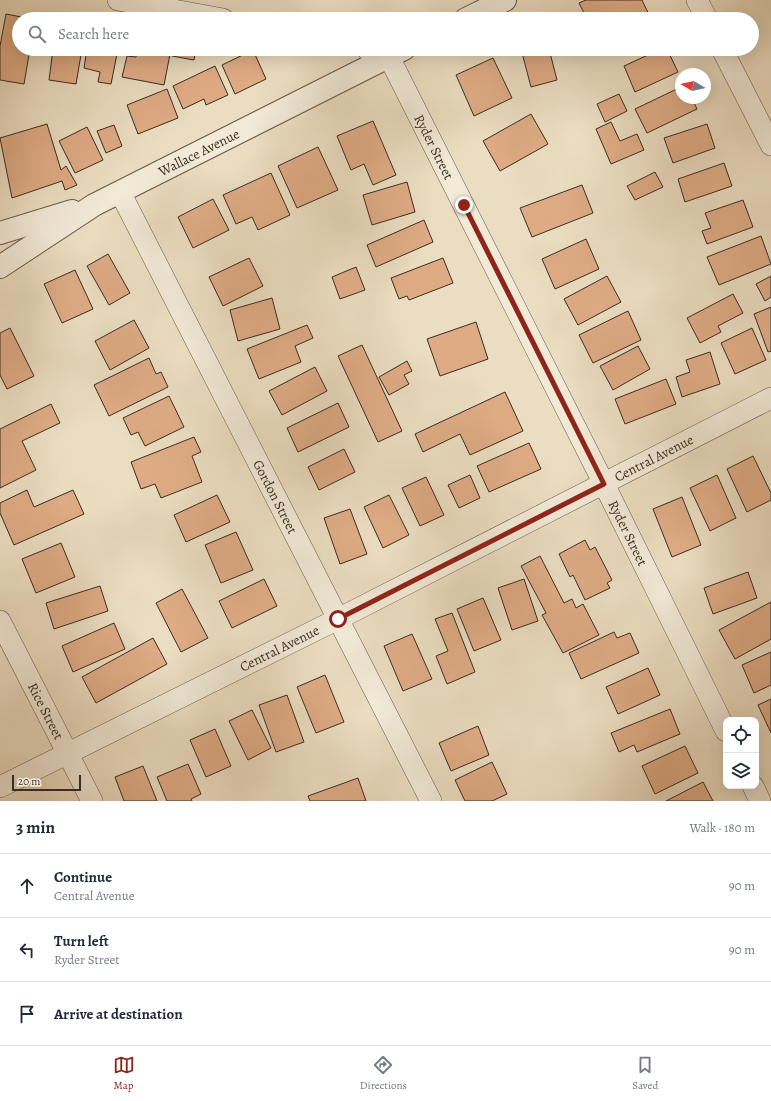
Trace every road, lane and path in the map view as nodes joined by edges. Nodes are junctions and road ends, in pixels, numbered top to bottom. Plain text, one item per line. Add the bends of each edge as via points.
1 (118, 0) edge
2 (505, 0) edge
3 (697, 0) edge
4 (184, 12) edge
5 (480, 12) edge
6 (703, 12) edge
7 (390, 56) edge
8 (397, 56) edge
9 (726, 56) edge
10 (771, 145) edge
11 (120, 192) junction
12 (94, 205) junction
13 (0, 233) edge
14 (0, 267) edge
15 (771, 398) edge
16 (604, 484) junction
17 (338, 619) junction
18 (0, 621) edge
19 (723, 725) edge
20 (68, 752) junction
21 (0, 786) edge
22 (754, 789) edge
23 (92, 801) edge
24 (431, 801) edge
25 (760, 801) edge

1 - 4 street
2 - 5 street
3 - 6 street
7 - 11 street, Wallace Avenue
8 - 16 street, Ryder Street
9 - 10 street
11 - 12 street, Wallace Avenue
11 - 17 street, Gordon Street
12 - 13 street
12 - 14 street, Wallace Avenue
15 - 16 street, Central Avenue
16 - 17 street, Central Avenue
16 - 19 street, Ryder Street
17 - 20 street, Central Avenue
17 - 24 street, Gordon Street
18 - 20 street, Rice Street
20 - 21 street, Central Avenue
20 - 23 street, Rice Street
22 - 25 street

